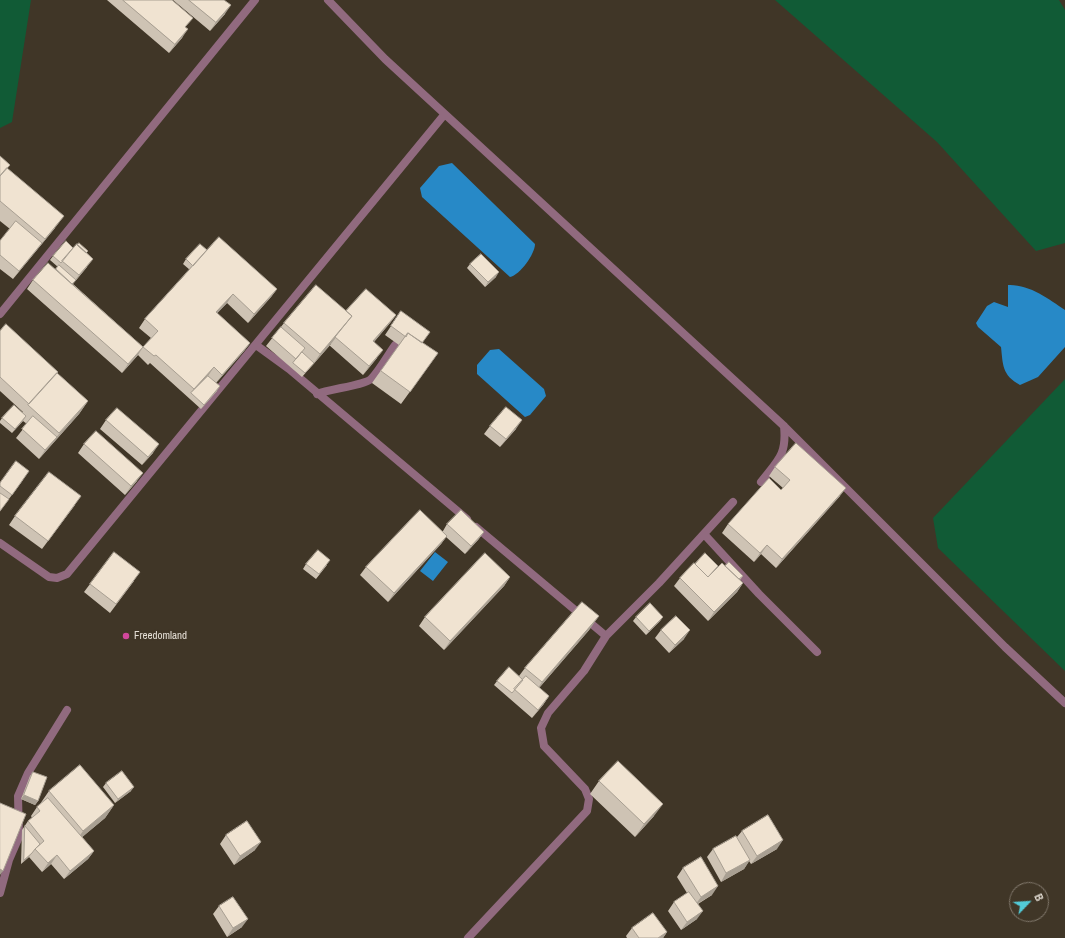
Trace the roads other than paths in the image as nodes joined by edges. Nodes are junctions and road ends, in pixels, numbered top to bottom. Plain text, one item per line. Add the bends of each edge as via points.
1 (255, 0) edge
2 (328, 0) edge
3 (444, 115) junction
4 (0, 314) edge
5 (395, 345) dead end
6 (256, 346) junction
7 (317, 394) junction
8 (784, 426) junction
9 (761, 482) dead end
10 (733, 502) dead end
11 (704, 534) junction
12 (0, 543) edge
13 (606, 636) junction
14 (817, 652) dead end
15 (1065, 703) edge
16 (67, 710) dead end
17 (0, 893) edge
18 (468, 938) edge

1 - 4 street
2 - 3 street
3 - 6 street
3 - 8 street
5 - 7 street via 370,380
6 - 7 street via 289,369
6 - 12 street via 67,574 57,578 49,577
7 - 13 street
8 - 9 street via 786,440 783,453
8 - 15 street via 1005,647
10 - 11 street
11 - 13 street
11 - 14 street
13 - 18 street via 584,671 548,713 541,728 544,746 585,789 589,799 586,811
16 - 17 street via 28,773 18,796 19,837 9,860

